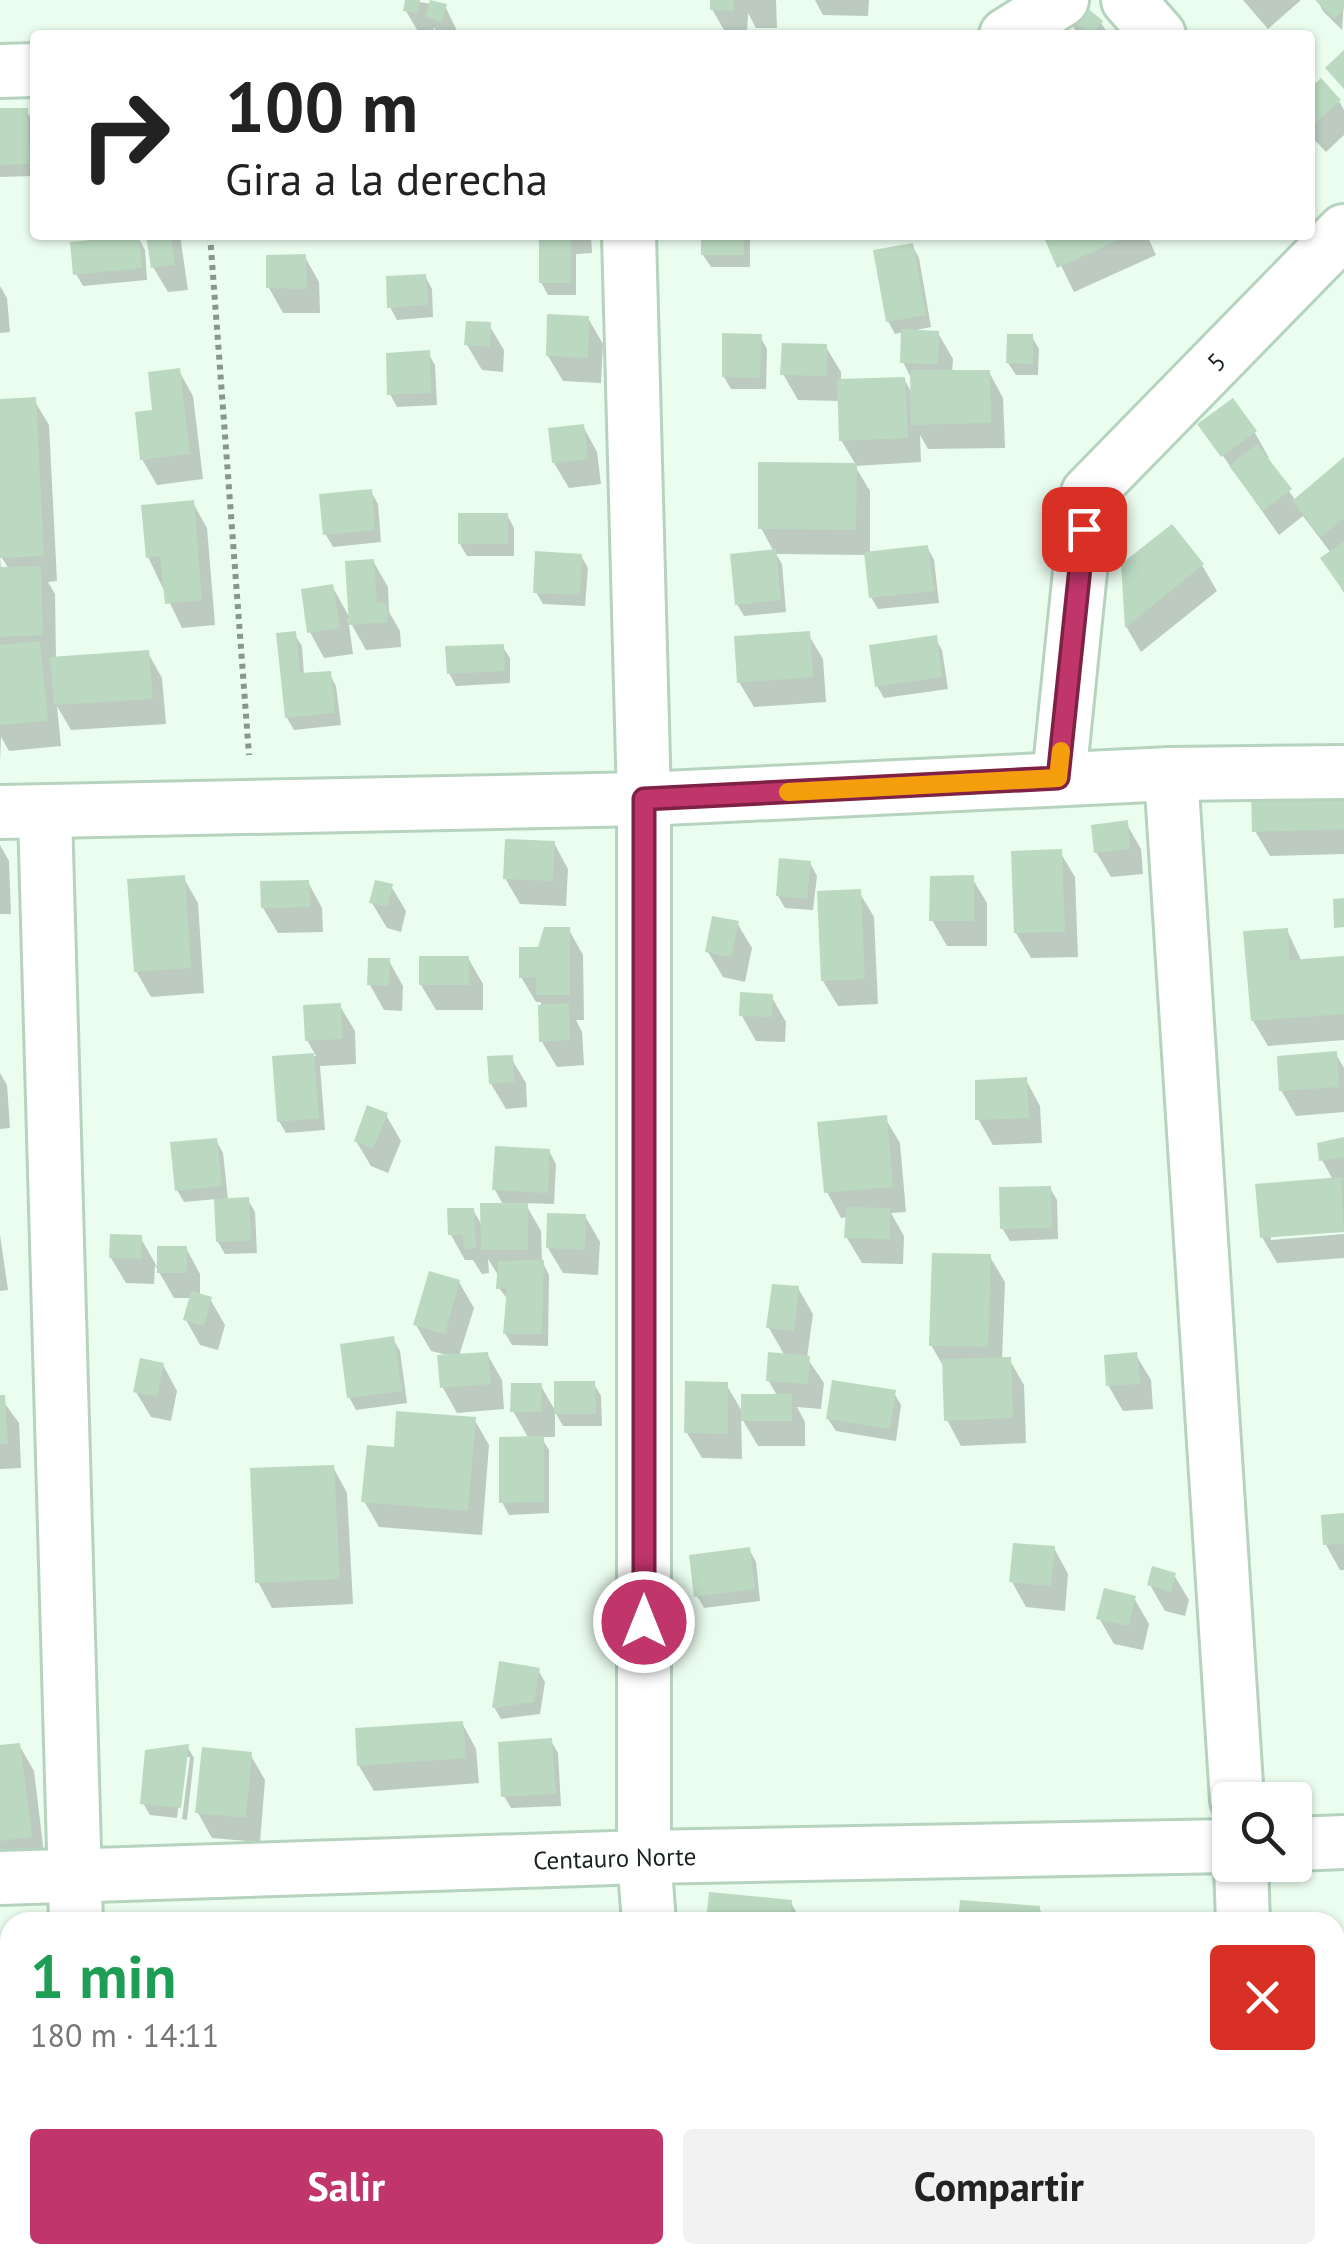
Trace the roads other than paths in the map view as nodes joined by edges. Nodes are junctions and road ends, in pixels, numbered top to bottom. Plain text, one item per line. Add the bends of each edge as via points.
1 (1062, 0) edge
2 (1128, 0) edge
3 (1014, 30) edge
4 (1155, 30) edge
5 (30, 70) edge
6 (0, 71) edge
7 (1334, 230) edge
8 (629, 240) edge
9 (1344, 772) edge
10 (1172, 774) junction
11 (1058, 778) junction
12 (644, 799) junction
13 (22, 813) edge
14 (1236, 1782) edge
15 (1344, 1842) edge
16 (1312, 1843) edge
17 (1212, 1846) edge
18 (644, 1857) junction
19 (0, 1878) edge
20 (1242, 1882) edge
21 (74, 1899) edge
22 (648, 1912) edge
23 (1243, 1912) edge

1 - 3 street
2 - 4 street
5 - 6 street
7 - 11 street, 5 via 1088,494
8 - 12 street
9 - 10 street
10 - 11 street
10 - 14 street
11 - 12 street
12 - 13 street
12 - 18 street
13 - 21 street
15 - 16 street
17 - 18 street, Centauro Norte
18 - 21 street, Centauro Norte
18 - 22 street
19 - 21 street, Centauro Norte
20 - 23 street

